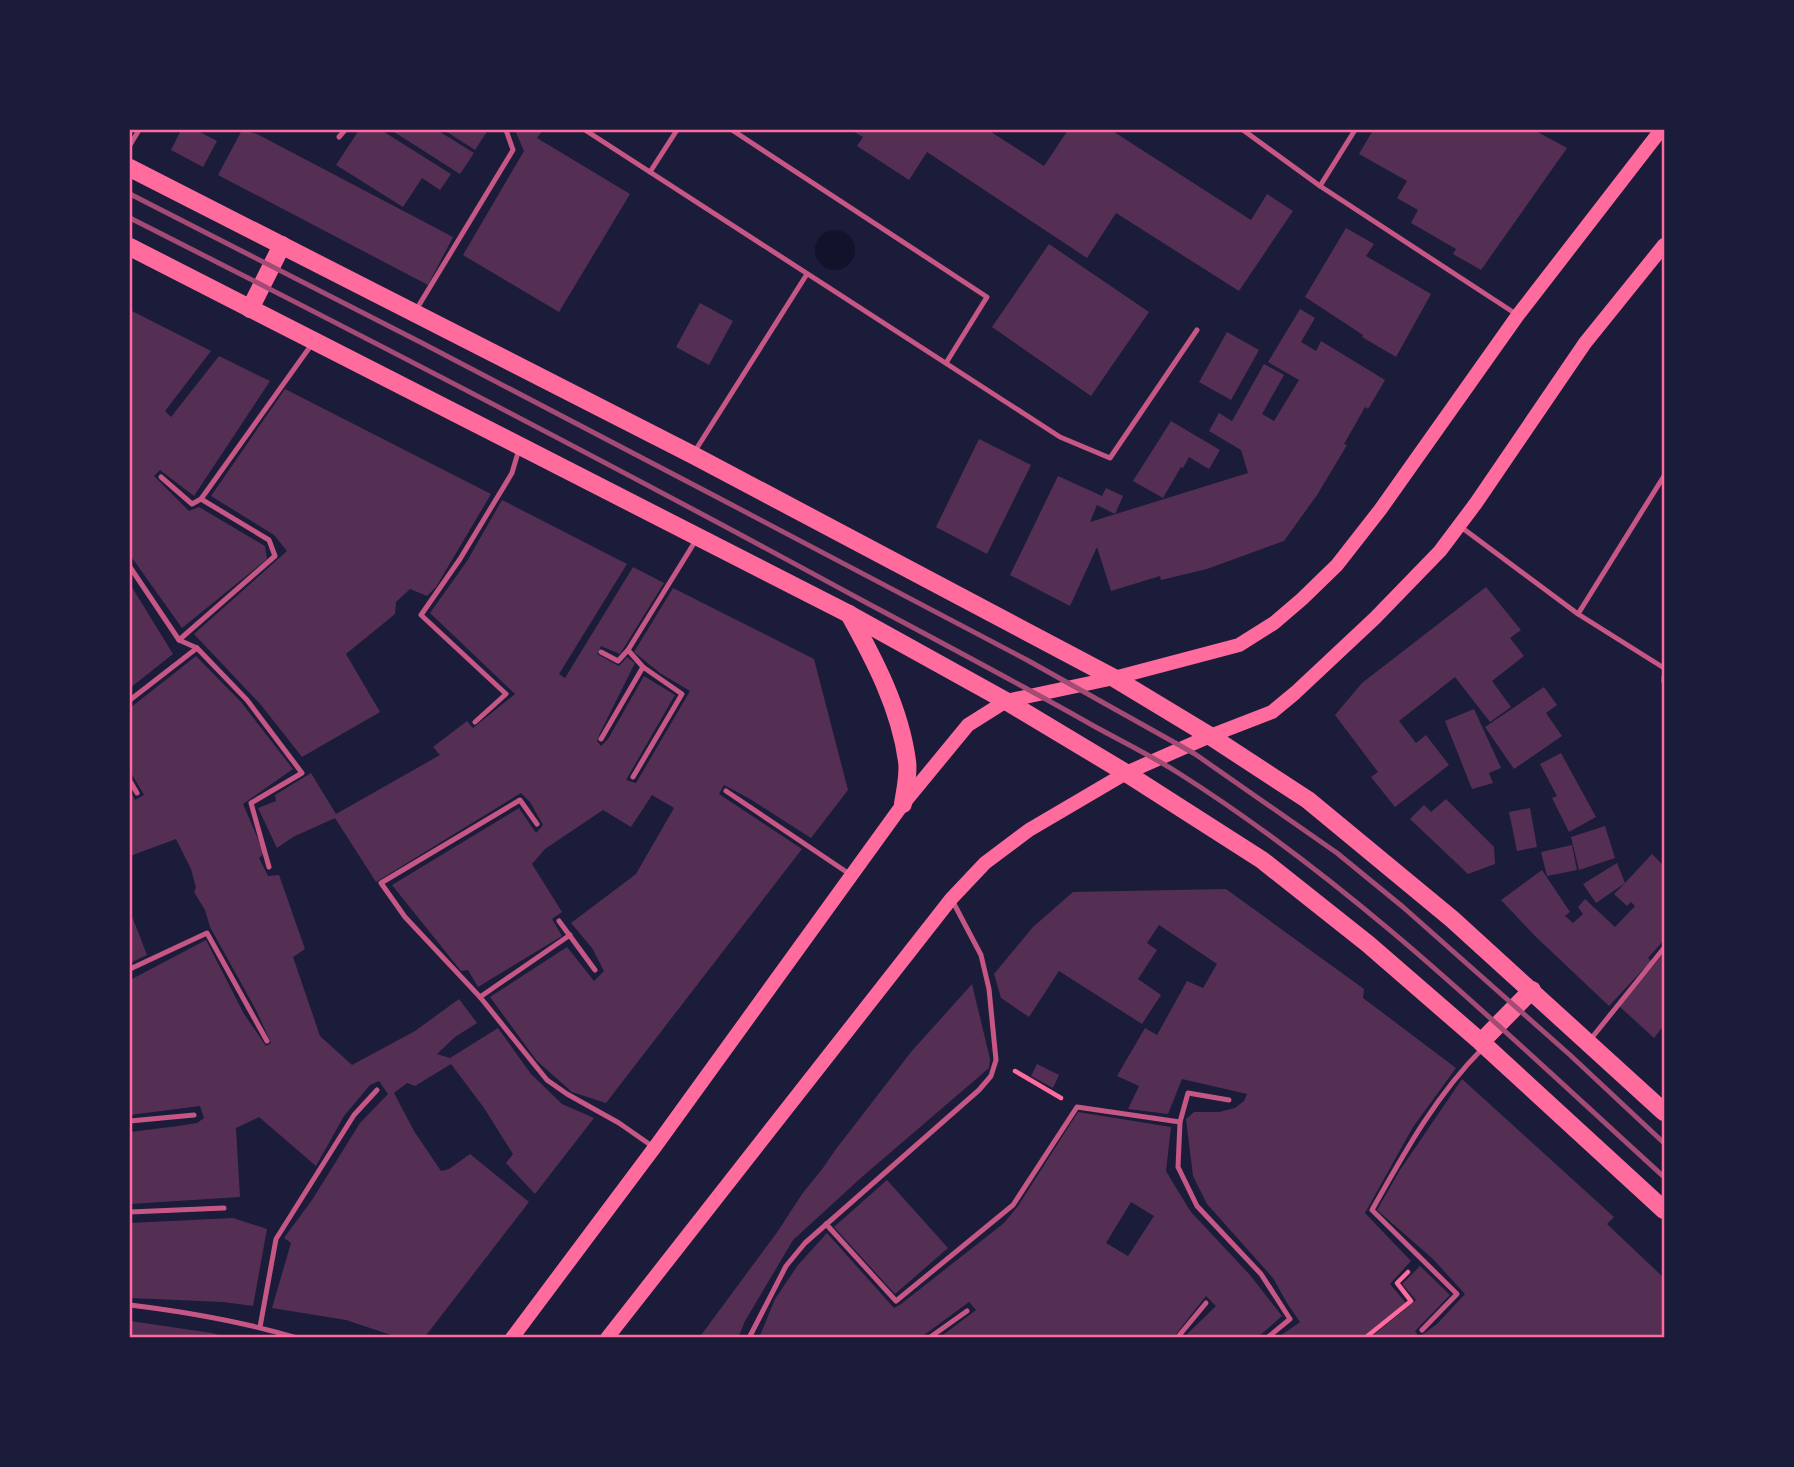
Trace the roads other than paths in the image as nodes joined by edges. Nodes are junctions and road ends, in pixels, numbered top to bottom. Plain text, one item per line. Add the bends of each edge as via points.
1 (139, 130) edge
2 (345, 130) edge
3 (506, 130) edge
4 (585, 130) edge
5 (677, 130) edge
6 (732, 130) edge
7 (1243, 130) edge
8 (1355, 130) edge
9 (1661, 130) edge
10 (339, 137) dead end
11 (130, 145) edge
12 (130, 168) edge
13 (650, 172) junction
14 (1320, 186) junction
15 (282, 245) junction
16 (1664, 245) edge
17 (130, 247) edge
18 (807, 274) junction
19 (250, 309) junction
20 (415, 313) junction
21 (1518, 315) junction
22 (1196, 330) dead end
23 (314, 342) junction
24 (946, 363) junction
25 (520, 446) junction
26 (693, 455) junction
27 (1664, 476) edge
28 (161, 477) dead end
29 (201, 499) junction
30 (1459, 526) junction
31 (698, 537) junction
32 (130, 567) edge
33 (849, 614) junction
34 (1578, 614) junction
35 (178, 640) junction
36 (197, 648) junction
37 (628, 650) junction
38 (601, 652) dead end
39 (643, 667) junction
40 (1664, 668) edge
41 (1114, 678) junction
42 (130, 700) edge
43 (1006, 701) junction
44 (475, 722) dead end
45 (1210, 736) junction
46 (601, 739) dead end
47 (1126, 773) junction
48 (633, 777) dead end
49 (130, 781) edge
50 (726, 791) dead end
51 (137, 793) dead end
52 (903, 804) junction
53 (537, 824) dead end
54 (269, 867) dead end
55 (852, 876) junction
56 (951, 900) junction
57 (559, 921) dead end
58 (570, 935) junction
59 (1664, 947) edge
60 (130, 969) edge
61 (595, 970) dead end
62 (1532, 990) junction
63 (480, 997) junction
64 (267, 1041) dead end
65 (1588, 1042) junction
66 (1483, 1044) junction
67 (377, 1090) dead end
68 (1228, 1100) dead end
69 (1664, 1112) edge
70 (194, 1115) dead end
71 (130, 1121) edge
72 (1180, 1122) junction
73 (655, 1147) junction
74 (224, 1208) dead end
75 (1664, 1210) edge
76 (130, 1212) edge
77 (827, 1224) junction
78 (1206, 1303) dead end
79 (130, 1305) edge
80 (967, 1311) dead end
81 (260, 1326) junction
82 (1422, 1330) dead end
83 (297, 1338) edge
84 (512, 1338) edge
85 (607, 1338) edge
86 (749, 1338) edge
87 (929, 1338) edge
88 (1177, 1338) edge
89 (1266, 1338) edge

1 - 11 lane
2 - 10 lane
3 - 20 lane via 513,150
4 - 13 lane
5 - 13 lane
6 - 24 lane via 987,297
7 - 14 lane
8 - 14 lane
9 - 21 main road
12 - 15 main road
13 - 18 lane
14 - 21 lane
15 - 19 main road
15 - 20 main road
16 - 30 main road via 1585,343
17 - 19 main road
18 - 24 lane
18 - 26 lane
19 - 23 main road
20 - 26 main road
21 - 41 main road via 1380,510 1337,565 1302,599 1239,645
22 - 24 lane via 1110,458 1060,437
23 - 25 main road
23 - 29 lane
25 - 31 main road
25 - 44 lane via 512,472 421,615 506,694
26 - 41 main road
27 - 34 lane
28 - 29 lane via 192,504
29 - 35 lane via 269,540 275,556
30 - 34 lane
30 - 45 main road via 1376,618 1295,693 1272,712
31 - 33 main road
31 - 37 lane
32 - 35 lane
33 - 43 main road
33 - 52 main road via 894,707 907,763
34 - 40 lane
35 - 36 lane
36 - 42 lane
36 - 54 lane via 247,700 302,773 251,803
37 - 38 lane via 618,661
37 - 39 lane
39 - 46 lane
39 - 48 lane via 682,694
41 - 43 main road
41 - 45 main road
43 - 47 main road
43 - 52 main road via 968,724
45 - 47 main road
45 - 62 main road via 1308,800
47 - 56 main road via 1029,830 985,863
47 - 66 main road via 1262,860
49 - 51 lane
50 - 55 lane
52 - 55 main road
53 - 63 lane via 520,800 381,883 405,917
55 - 73 main road
56 - 77 lane via 981,955 989,989 996,1060 991,1076
56 - 85 main road
57 - 58 lane
58 - 61 lane
58 - 63 lane
59 - 65 lane
60 - 64 lane via 206,933
62 - 65 main road
62 - 66 main road
63 - 73 lane via 547,1080
65 - 69 main road
66 - 75 main road
66 - 82 lane via 1416,1133 1371,1210 1457,1294
67 - 81 lane via 354,1115 276,1240
68 - 72 lane via 1188,1093
70 - 71 lane
72 - 77 lane via 1077,1107 1013,1205 896,1301
72 - 89 lane via 1178,1167 1197,1206 1261,1275 1290,1319
73 - 84 main road
74 - 76 lane
77 - 86 lane via 786,1266
78 - 88 lane
79 - 81 lane
80 - 87 lane
81 - 83 lane

